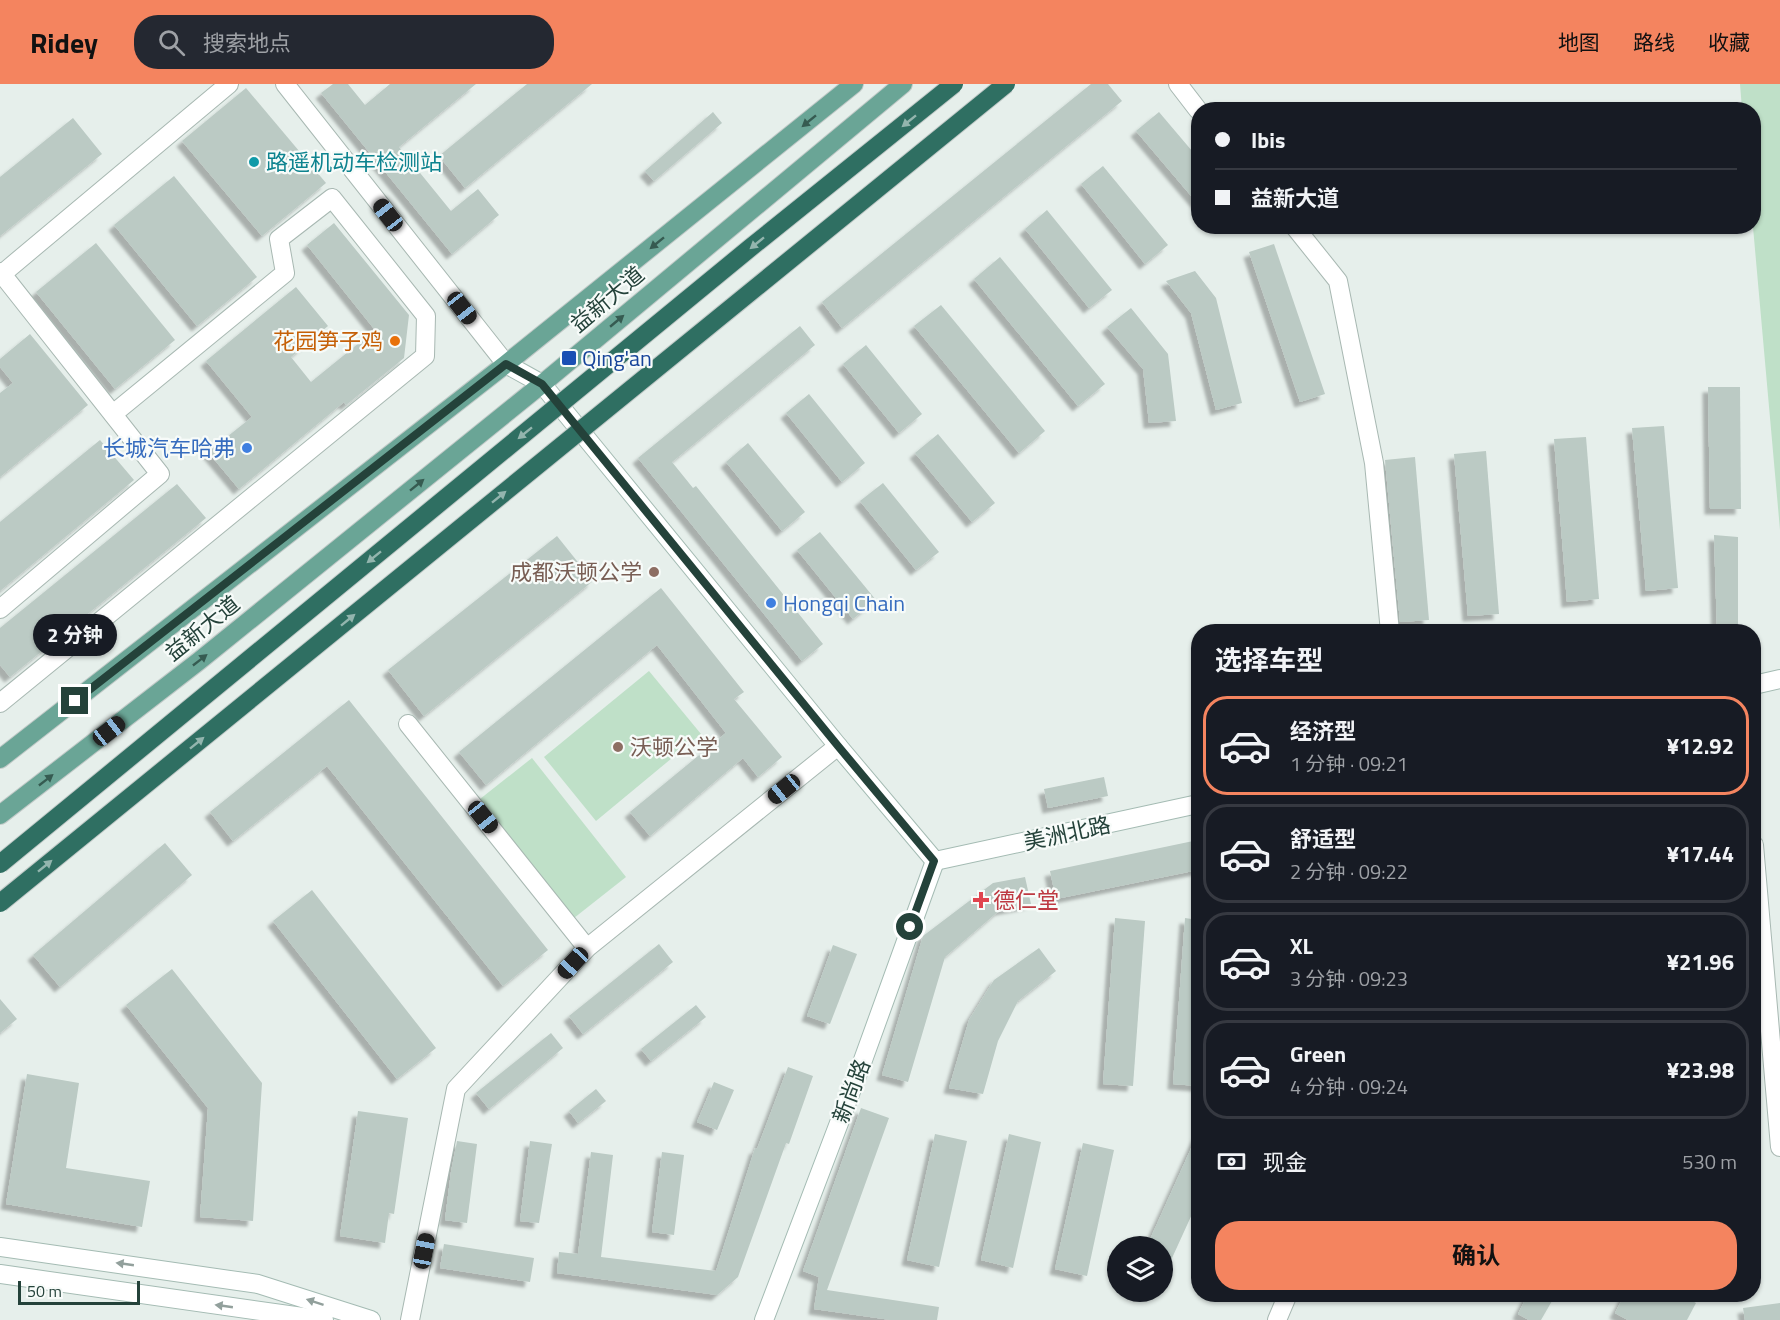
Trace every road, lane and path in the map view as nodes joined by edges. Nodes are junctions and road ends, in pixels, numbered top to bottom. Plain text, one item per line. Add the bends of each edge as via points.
1 (229, 84) edge
2 (285, 84) edge
3 (854, 84) edge
4 (903, 84) edge
5 (954, 84) edge
6 (1006, 84) edge
7 (1178, 84) edge
8 (1192, 102) edge
9 (1300, 234) edge
10 (1, 273) edge
11 (506, 364) junction
12 (542, 384) junction
13 (113, 414) junction
14 (0, 609) edge
15 (1389, 624) edge
16 (1780, 679) edge
17 (1761, 683) edge
18 (0, 703) edge
19 (408, 724) dead end
20 (838, 746) junction
21 (0, 759) edge
22 (1191, 806) edge
23 (0, 816) edge
24 (934, 861) junction
25 (0, 864) edge
26 (0, 903) edge
27 (1761, 926) edge
28 (587, 948) junction
29 (1780, 1147) edge
30 (0, 1247) edge
31 (0, 1274) edge
32 (1285, 1302) edge
33 (324, 1320) edge
34 (371, 1320) edge
35 (410, 1320) edge
36 (764, 1320) edge
37 (1277, 1320) edge

1 - 10 street
2 - 11 street
3 -> 11 main road, 益新大道
12 -> 4 main road, 益新大道
5 -> 25 highway, bridge
26 -> 6 highway, bridge
7 - 8 street
9 - 15 street via 1338,281 1374,463
10 - 13 street
11 - 12 street
11 - 21 main road, 益新大道
12 - 20 street
23 -> 12 main road, 益新大道
13 - 14 street via 160,474
13 - 18 street via 285,273 279,238 332,198 426,316 425,356
16 - 17 street
19 - 28 street
20 - 24 street
20 - 28 street
22 - 24 street, 美洲北路
24 - 36 street, 新尚路
27 - 29 street
28 - 35 street via 456,1089
34 -> 30 street via 258,1284
33 -> 31 street
32 - 37 street

